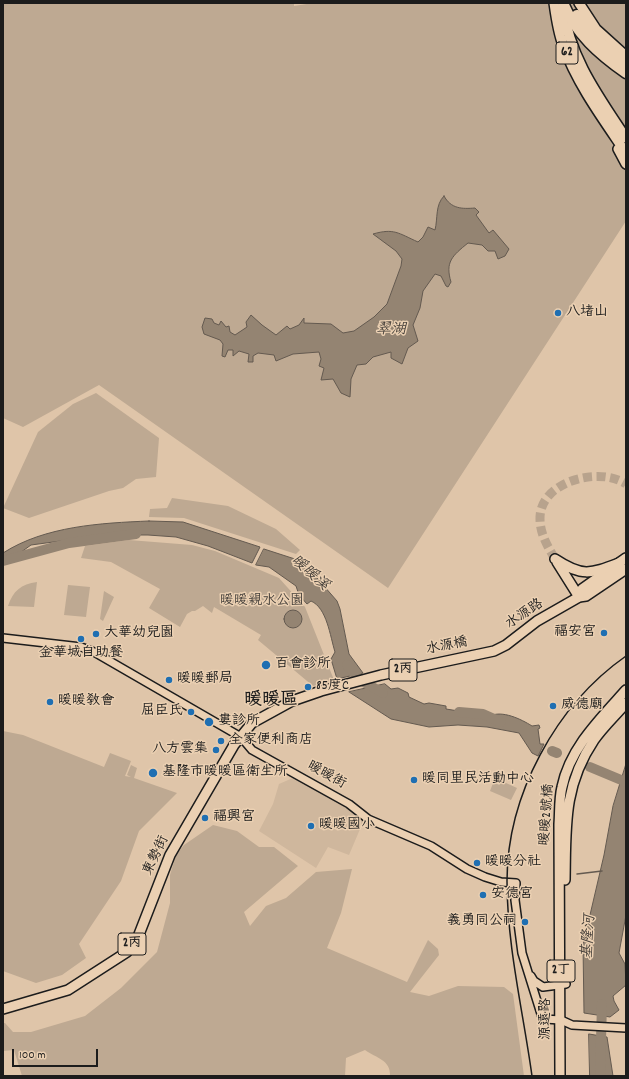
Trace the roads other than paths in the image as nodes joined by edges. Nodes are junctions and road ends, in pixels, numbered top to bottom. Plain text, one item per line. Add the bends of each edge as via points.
1 (554, 3) edge
2 (563, 3) edge
3 (570, 3) edge
4 (578, 3) edge
5 (626, 56) edge
6 (626, 64) edge
7 (626, 73) edge
8 (595, 98) junction
9 (604, 121) junction
10 (626, 138) edge
11 (626, 153) edge
12 (626, 164) edge
13 (624, 563) edge
14 (579, 597) junction
15 (3, 638) edge
16 (486, 653) joint
17 (626, 690) edge
18 (320, 691) joint
19 (626, 703) edge
20 (241, 737) junction
21 (562, 866) junction
22 (528, 971) junction
23 (563, 984) junction
24 (3, 1009) edge
25 (566, 1022) junction
26 (626, 1028) edge
27 (560, 1076) edge
28 (566, 1076) edge

1 - 8 main road, 62 via 563,45
2 - 7 highway via 590,45
2 - 8 main road, 62 via 572,45
3 - 6 highway via 589,33
4 - 5 main road via 596,29
8 - 9 main road, 62
8 - 10 main road, 62
9 - 11 main road, 62
9 - 12 main road
13 - 14 main road, 水源路 / 2丙 via 582,589
13 - 14 main road via 594,572 581,572 570,569 555,559
14 - 16 main road, 水源路 / 2丙 via 537,621 506,645
15 - 20 street, 暖暖街 via 73,646 94,652
16 - 18 main road, 水源橋 / 2丙
17 - 21 main road, 暖暖2號橋 / 2丁 via 594,725 576,751 566,774 561,788 559,824
18 - 20 main road, 東勢街 / 2丙 via 292,701 252,723
19 - 21 main road, 暖暖2號橋 / 2丁 via 595,740 579,766 572,785
20 - 22 street, 暖暖街 via 252,750 349,804 368,819 431,846 485,877 516,883 518,934
20 - 24 main road, 東勢街 / 2丙 via 170,855 138,937 127,952 68,990
21 - 23 main road, 源遠路 / 2丁
22 - 23 street, 暖暖街 via 534,981 543,987
22 - 25 street, 暖暖街 via 542,1017
23 - 25 main road, 源遠路 / 2丁
25 - 26 street
25 - 27 main road, 源遠路 / 2丁
25 - 28 main road, 源遠路 / 2丁

